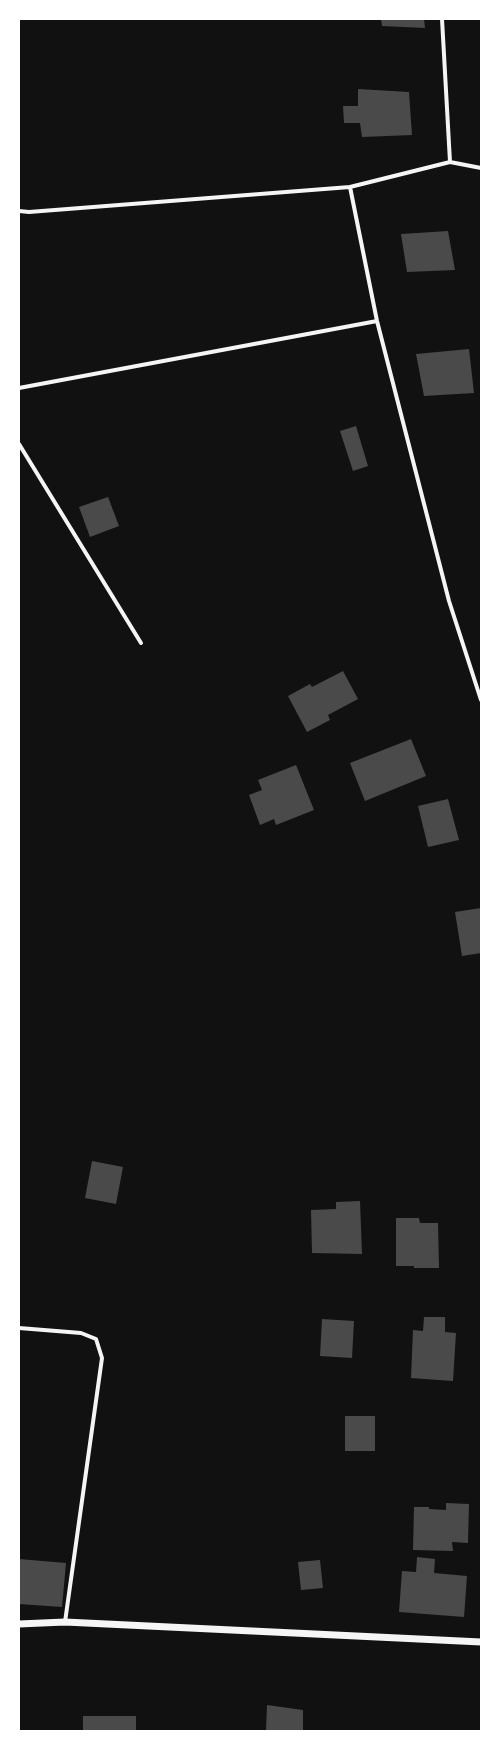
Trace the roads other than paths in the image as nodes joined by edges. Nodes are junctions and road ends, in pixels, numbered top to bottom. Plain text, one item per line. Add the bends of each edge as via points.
1 (442, 19) edge
2 (450, 162) junction
3 (481, 168) edge
4 (350, 187) junction
5 (19, 211) edge
6 (377, 321) junction
7 (19, 388) edge
8 (19, 444) edge
9 (142, 643) dead end
10 (481, 700) edge
11 (19, 1328) edge
12 (65, 1622) junction
13 (19, 1624) edge
14 (481, 1642) edge

1 - 2 street
2 - 3 street
2 - 4 street
4 - 5 street
4 - 6 street
6 - 7 street
6 - 10 street via 450,601
8 - 9 street
11 - 12 street via 81,1333 96,1340 102,1358
12 - 13 street
12 - 14 street

